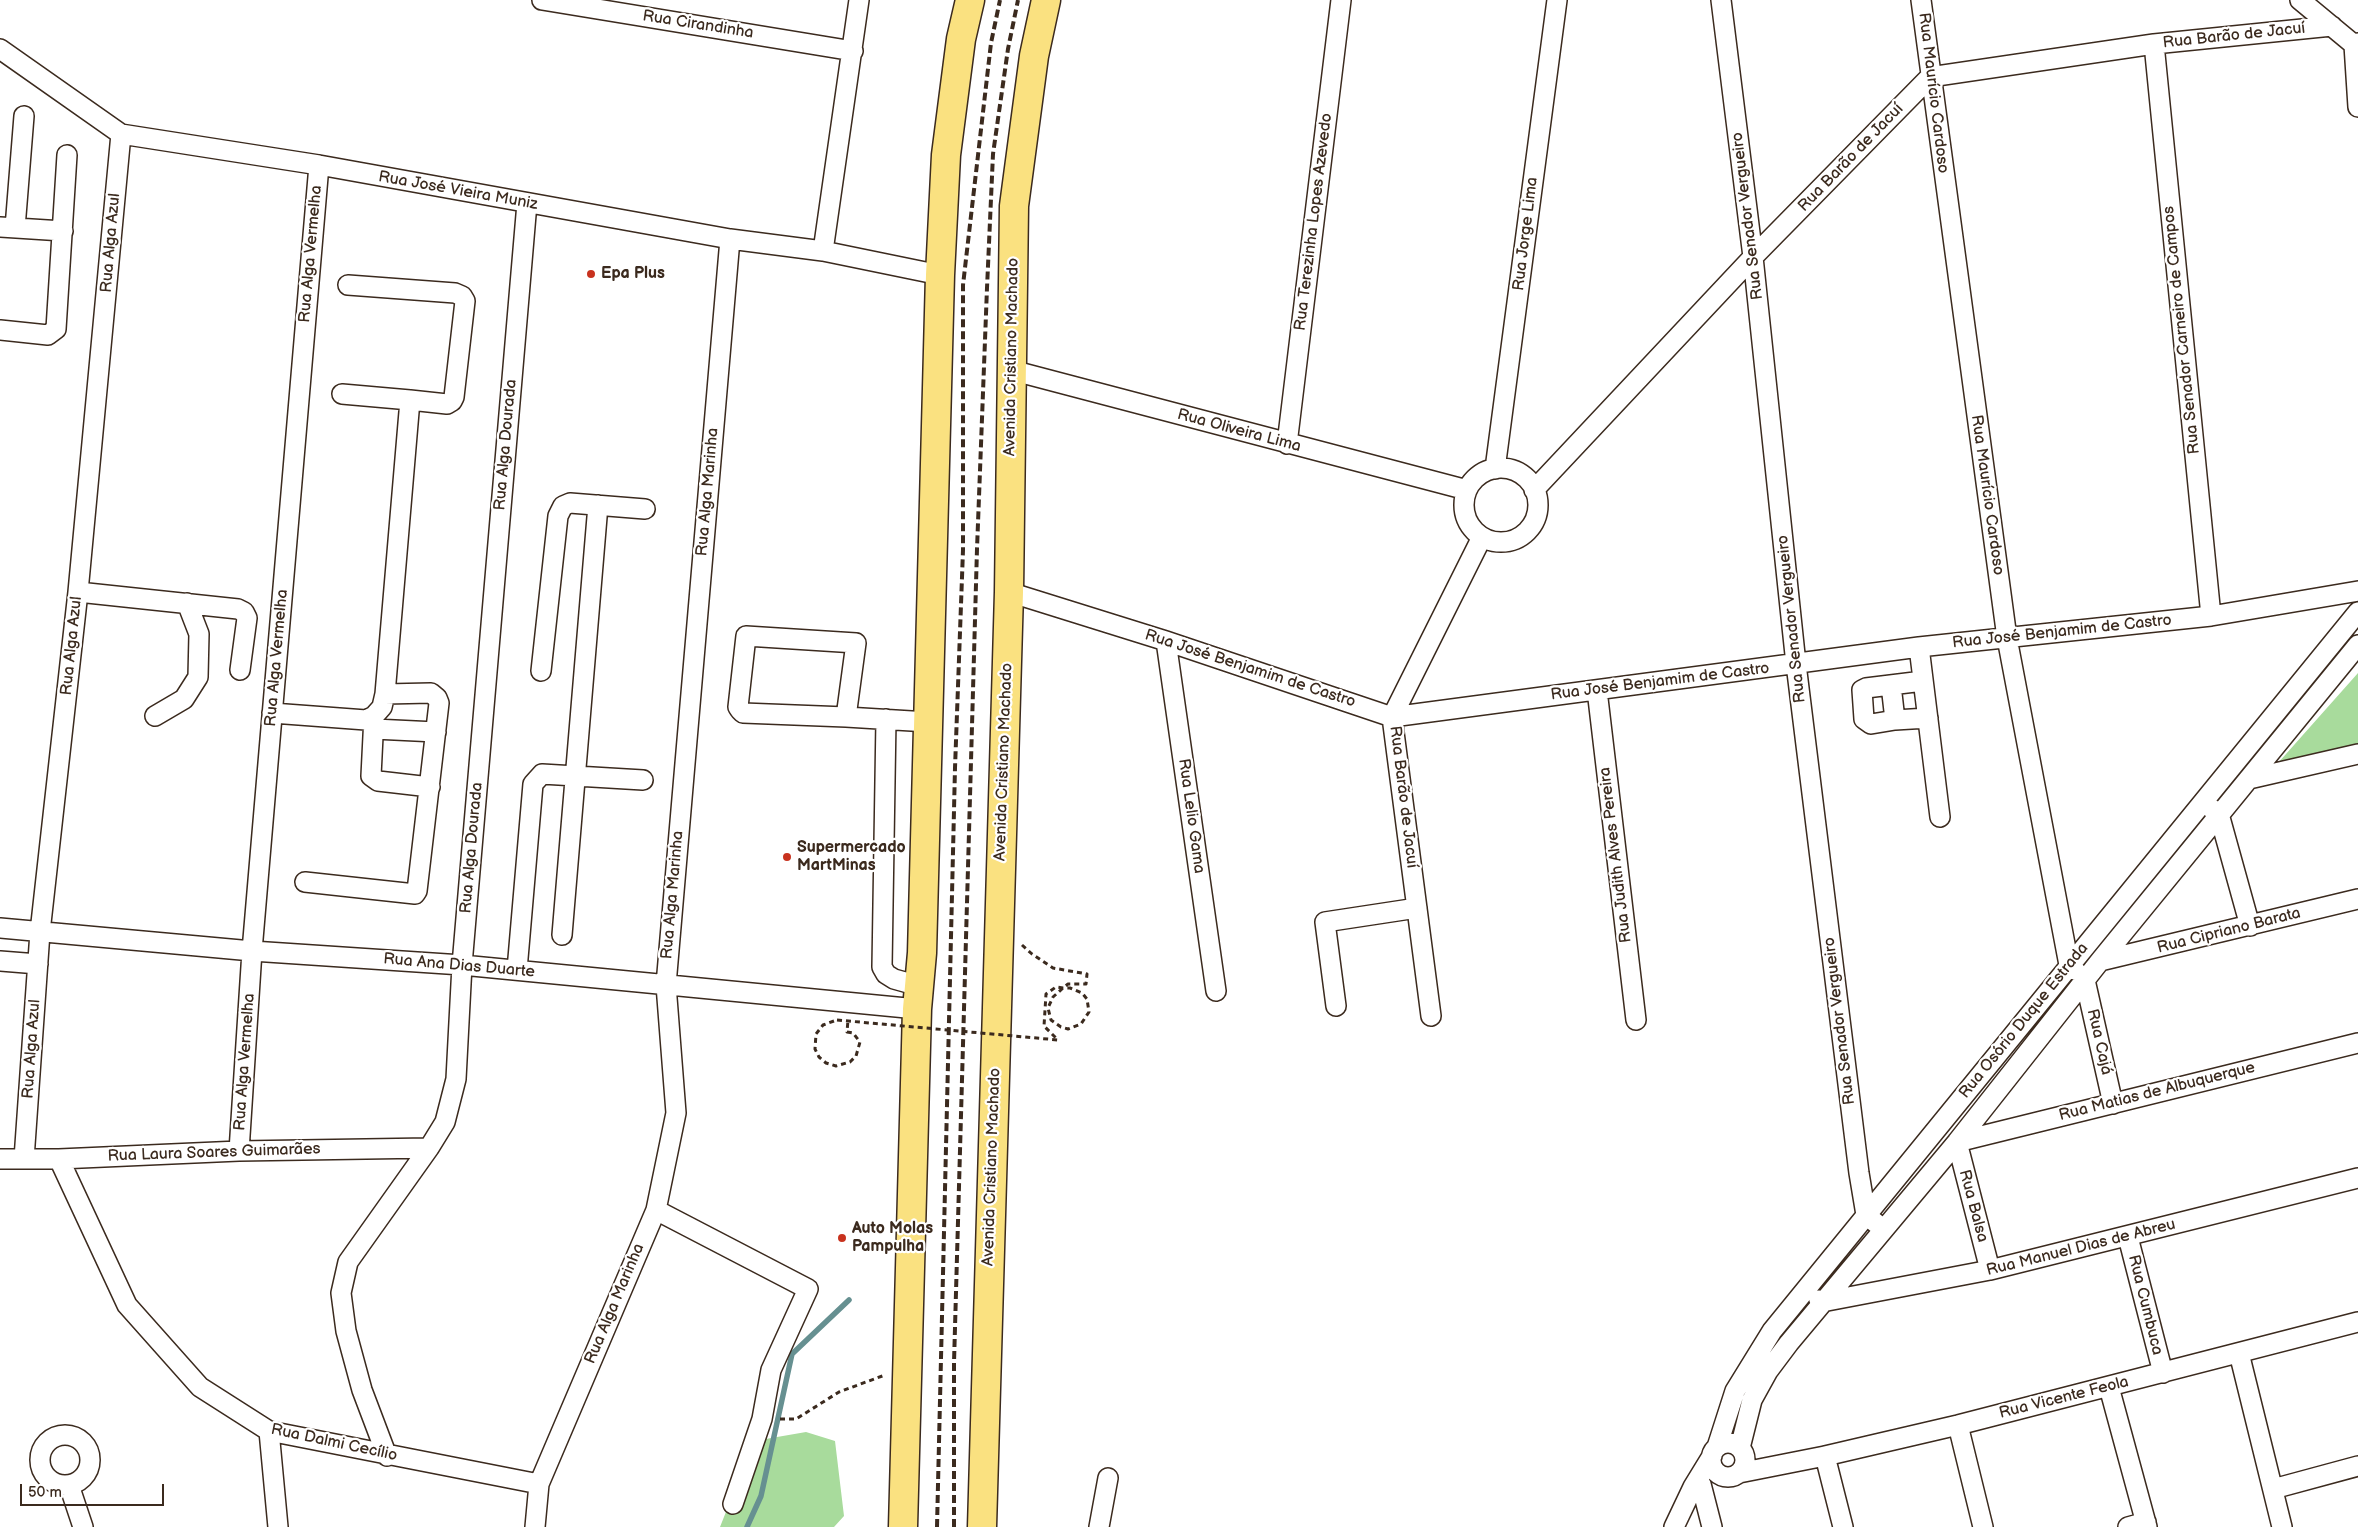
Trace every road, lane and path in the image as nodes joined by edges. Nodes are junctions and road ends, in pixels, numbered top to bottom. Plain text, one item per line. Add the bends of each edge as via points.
1 (542, 0) edge
2 (859, 0) edge
3 (970, 0) edge
4 (1046, 0) edge
5 (1341, 0) edge
6 (1556, 0) edge
7 (1721, 0) edge
8 (1921, 0) edge
9 (2300, 0) edge
10 (645, 8) edge
11 (2332, 26) junction
12 (2154, 44) junction
13 (2357, 45) edge
14 (0, 48) edge
15 (853, 51) junction
16 (1930, 77) junction
17 (2358, 108) edge
18 (24, 116) dead end
19 (121, 134) junction
20 (67, 155) dead end
21 (319, 166) junction
22 (527, 203) junction
23 (7, 227) edge
24 (63, 231) junction
25 (730, 239) junction
26 (823, 251) junction
27 (1753, 257) junction
28 (940, 275) junction
29 (348, 285) dead end
30 (0, 330) edge
31 (1011, 370) junction
32 (342, 394) dead end
33 (410, 400) junction
34 (1287, 444) junction
35 (1495, 469) junction
36 (1467, 490) junction
37 (1534, 490) junction
38 (598, 505) junction
39 (645, 509) dead end
40 (1482, 538) junction
41 (2358, 591) edge
42 (78, 592) junction
43 (1009, 592) junction
44 (2327, 597) junction
45 (187, 603) junction
46 (2211, 616) junction
47 (2356, 617) edge
48 (2007, 638) junction
49 (1166, 641) junction
50 (2358, 645) edge
51 (1919, 647) junction
52 (1796, 664) junction
53 (240, 670) dead end
54 (541, 671) dead end
55 (1923, 682) junction
56 (1891, 685) junction
57 (1597, 690) junction
58 (385, 694) junction
59 (272, 714) junction
60 (155, 716) dead end
61 (846, 717) junction
62 (1392, 717) junction
63 (1928, 718) junction
64 (886, 719) junction
65 (1895, 720) junction
66 (374, 722) junction
67 (928, 722) junction
68 (436, 732) junction
69 (2358, 754) edge
70 (2233, 766) junction
71 (575, 777) junction
72 (2249, 779) junction
73 (643, 780) dead end
74 (430, 787) junction
75 (2204, 801) junction
76 (2219, 814) junction
77 (1940, 817) dead end
78 (305, 882) dead end
79 (2358, 899) edge
80 (1417, 908) junction
81 (998, 926) junction
82 (2250, 926) junction
83 (0, 928) edge
84 (40, 932) junction
85 (562, 935) dead end
86 (252, 951) junction
87 (0, 961) edge
88 (2100, 961) junction
89 (38, 964) junction
90 (462, 965) junction
91 (2069, 965) junction
92 (517, 970) junction
93 (2085, 979) junction
94 (666, 985) junction
95 (1063, 988) junction
96 (1216, 991) dead end
97 (918, 998) junction
98 (1336, 1006) dead end
99 (1431, 1016) dead end
100 (1636, 1020) dead end
101 (847, 1032) dead end
102 (2358, 1043) edge
103 (2113, 1104) junction
104 (1938, 1127) junction
105 (1956, 1142) junction
106 (429, 1148) junction
107 (239, 1150) junction
108 (0, 1158) edge
109 (24, 1159) junction
110 (59, 1159) junction
111 (2358, 1178) edge
112 (656, 1210) junction
113 (1866, 1215) junction
114 (1883, 1229) junction
115 (2128, 1237) junction
116 (1990, 1270) junction
117 (1805, 1290) junction
118 (1822, 1302) junction
119 (2358, 1322) edge
120 (2239, 1352) junction
121 (907, 1367) junction
122 (2162, 1373) junction
123 (2109, 1387) junction
124 (772, 1420) dead end
125 (1958, 1425) junction
126 (269, 1431) junction
127 (1714, 1451) junction
128 (1742, 1451) junction
129 (387, 1456) junction
130 (1825, 1456) junction
131 (2358, 1466) edge
132 (1769, 1468) junction
133 (1731, 1475) junction
134 (1108, 1478) dead end
135 (539, 1484) junction
136 (69, 1485) dead end
137 (1697, 1485) junction
138 (2273, 1489) junction
139 (733, 1504) dead end
140 (2140, 1525) edge
141 (83, 1527) edge
142 (278, 1527) edge
143 (534, 1527) edge
144 (903, 1527) edge
145 (982, 1527) edge
146 (1098, 1527) edge
147 (1674, 1527) edge
148 (1712, 1527) edge
149 (1843, 1527) edge
150 (1982, 1527) edge
151 (2282, 1527) edge

1 - 10 street, Rua Cirandinha
2 - 15 street
3 - 28 highway via 961,40 946,155
4 - 31 highway, Avenida Cristiano Machado via 1034,56 1014,206
5 - 34 street, Rua Terezinha Lopes Azevedo
6 - 35 street, Rua Jorge Lima
7 - 27 street, Rua Senador Vergueiro
8 - 16 street, Rua Maurício Cardoso
9 - 11 street
10 - 15 street, Rua Cirandinha
11 - 12 street, Rua Barão de Jacuí
11 - 13 street
12 - 16 street, Rua Barão de Jacuí
12 - 46 street, Rua Senador Carneiro de Campos
13 - 17 street
14 - 19 street, Rua José Vieira Muniz
15 - 26 street
16 - 27 street, Rua Barão de Jacuí
16 - 48 street, Rua Maurício Cardoso
18 - 23 street
19 - 21 street, Rua José Vieira Muniz
19 - 42 street, Rua Alga Azul
20 - 24 street
21 - 22 street, Rua José Vieira Muniz
21 - 59 street, Rua Alga Vermelha
22 - 25 street, Rua José Vieira Muniz
22 - 90 street, Rua Alga Dourada
23 - 24 street
24 - 30 street via 56,329 48,335
25 - 26 street, Rua José Vieira Muniz
25 - 94 street, Rua Alga Marinha
26 - 28 street, Rua José Vieira Muniz
27 - 37 street, Rua Barão de Jacuí
27 - 52 street, Rua Senador Vergueiro
28 - 67 highway
29 - 33 street via 455,293 465,301 452,402
31 - 34 street, Rua Oliveira Lima
31 - 43 highway, Avenida Cristiano Machado
32 - 33 street
33 - 58 street
34 - 36 street, Rua Oliveira Lima
35 - 36 street via 1478,476
35 - 37 street via 1518,473
36 - 40 street via 1464,512 1474,531
37 - 40 street via 1537,513 1526,533 1505,542
38 - 39 street
38 - 54 street via 570,503 563,506 558,516
38 - 71 street
40 - 62 street, Rua Barão de Jacuí
41 - 44 street, Rua José Benjamim de Castro
42 - 45 street
42 - 84 street, Rua Alga Azul
43 - 49 street, Rua José Benjamim de Castro
43 - 81 highway, Avenida Cristiano Machado
44 - 46 street, Rua José Benjamim de Castro
44 - 47 street
45 - 53 street via 244,612 247,618
45 - 60 street via 200,634 198,677 184,699
46 - 48 street, Rua José Benjamim de Castro
47 - 70 street, Rua Osório Duque Estrada
48 - 51 street, Rua José Benjamim de Castro
48 - 91 street, Rua Maurício Cardoso
49 - 62 street, Rua José Benjamim de Castro
49 - 96 street, Rua Lelio Gama
50 - 72 street, Rua Osório Duque Estrada
51 - 52 street, Rua José Benjamim de Castro
51 - 55 street
52 - 57 street, Rua José Benjamim de Castro
52 - 113 street, Rua Senador Vergueiro via 1857,1164
55 - 56 street
55 - 63 street
56 - 65 street
56 - 65 street via 1866,688 1861,694 1864,719 1871,724
57 - 62 street, Rua José Benjamim de Castro
57 - 100 street, Rua Judith Alves Pereira
58 - 66 street
58 - 68 street via 431,693 437,698
59 - 66 street
59 - 86 street, Rua Alga Vermelha
61 - 61 street via 743,713 738,707 746,636 856,643
61 - 64 street
62 - 80 street, Rua Barão de Jacuí
63 - 65 street
63 - 77 street
64 - 67 street
64 - 97 street via 882,967 886,974
66 - 68 street
66 - 74 street via 370,776 378,781
67 - 97 highway
68 - 74 street
69 - 72 street
70 - 72 street
70 - 75 street, Rua Osório Duque Estrada
71 - 73 street
71 - 85 street
71 - 92 street via 542,774 533,784
72 - 76 street, Rua Osório Duque Estrada
74 - 78 street via 419,886 415,894
75 - 76 street
75 - 91 street, Rua Osório Duque Estrada
76 - 82 street
76 - 88 street, Rua Osório Duque Estrada
79 - 82 street, Rua Cipriano Barata
80 - 98 street via 1325,922
80 - 99 street, Rua Barão de Jacuí
81 - 95 path via 1053,968 1087,974 1086,984 1068,984
81 - 145 highway, Avenida Cristiano Machado
82 - 88 street, Rua Cipriano Barata
83 - 84 street, Rua Ana Dias Duarte
84 - 86 street, Rua Ana Dias Duarte
84 - 89 street, Rua Alga Azul
86 - 90 street, Rua Ana Dias Duarte
86 - 107 street, Rua Alga Vermelha
87 - 89 street
88 - 93 street, Rua Osório Duque Estrada
89 - 109 street, Rua Alga Azul
90 - 92 street, Rua Ana Dias Duarte
90 - 106 street, Rua Alga Dourada via 456,1079 445,1122
91 - 93 street
91 - 104 street, Rua Osório Duque Estrada
92 - 94 street, Rua Ana Dias Duarte
93 - 103 street, Rua Cajá
93 - 105 street, Rua Osório Duque Estrada
94 - 97 street, Rua Ana Dias Duarte
94 - 112 street, Rua Alga Marinha via 676,1113
95 - 95 path via 1053,997 1048,1008 1051,1020 1068,1029 1081,1024 1089,1012 1087,999 1082,993
95 - 101 path, bridge via 1056,987 1046,994 1044,1006 1044,1026 1058,1040 837,1020 823,1025 816,1034 815,1050 826,1064 836,1066 850,1062 856,1056 860,1042 853,1033
97 - 121 highway
102 - 103 street, Rua Matias de Albuquerque
103 - 105 street, Rua Matias de Albuquerque
104 - 105 street
104 - 113 street, Rua Osório Duque Estrada
105 - 114 street, Rua Osório Duque Estrada
105 - 116 street, Rua Balsa
106 - 107 street, Rua Laura Soares Guimarães
106 - 129 street, Rua Alga Dourada via 348,1262 341,1292 346,1331 362,1390
107 - 110 street, Rua Laura Soares Guimarães
108 - 109 street, Rua Laura Soares Guimarães
109 - 110 street, Rua Laura Soares Guimarães
110 - 126 street, Rua Dalmi Cecílio via 127,1305 200,1387
111 - 115 street, Rua Manuel Dias de Abreu
112 - 135 street, Rua Alga Marinha
112 - 139 street via 808,1289 771,1370 762,1419
113 - 114 street
113 - 117 street, Rua Osório Duque Estrada
114 - 118 street, Rua Osório Duque Estrada
115 - 116 street, Rua Manuel Dias de Abreu
115 - 122 street, Rua Cumbuca
116 - 118 street, Rua Manuel Dias de Abreu
117 - 118 street
117 - 127 street, Rua Osório Duque Estrada via 1772,1331 1735,1391
118 - 128 street, Rua Osório Duque Estrada via 1768,1371 1752,1400
119 - 120 street, Rua Vicente Feola
120 - 122 street, Rua Vicente Feola
120 - 138 street
121 - 124 path via 839,1392 796,1419
121 - 144 highway
122 - 123 street, Rua Vicente Feola
123 - 125 street, Rua Vicente Feola
123 - 140 street
125 - 130 street, Rua Vicente Feola
125 - 150 street
126 - 129 street, Rua Dalmi Cecílio
126 - 142 street
127 - 128 street via 1727,1443
127 - 133 street via 1712,1466
127 - 137 street, Rua Osório Duque Estrada
128 - 132 street
128 - 133 street via 1744,1464
129 - 135 street, Rua Dalmi Cecílio
130 - 132 street, Rua Vicente Feola
130 - 149 street
131 - 138 street
132 - 133 street, Rua Vicente Feola
133 - 137 street
134 - 146 street
135 - 143 street, Rua Alga Marinha
136 - 141 street
137 - 147 street, Rua Osório Duque Estrada
137 - 148 street
138 - 151 street

